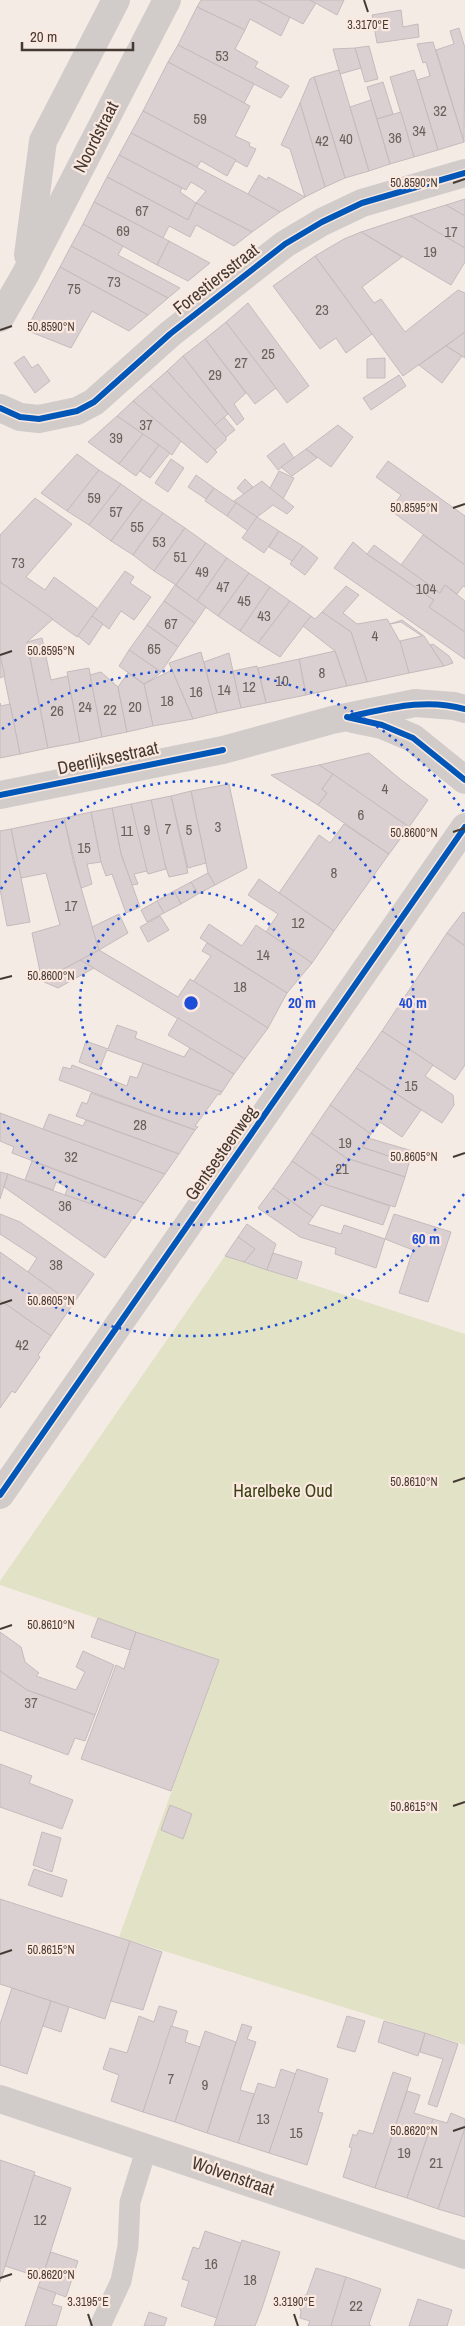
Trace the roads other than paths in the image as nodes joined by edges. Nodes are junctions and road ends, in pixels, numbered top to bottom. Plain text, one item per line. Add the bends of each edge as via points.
1 (116, 0) edge
2 (167, 0) edge
3 (465, 173) edge
4 (25, 274) junction
5 (0, 318) edge
6 (0, 408) edge
7 (465, 709) edge
8 (347, 717) junction
9 (465, 780) edge
10 (0, 795) edge
11 (465, 827) edge
12 (0, 1495) edge
13 (0, 2099) edge
14 (147, 2147) junction
15 (465, 2255) edge
16 (100, 2326) edge

1 - 4 street, Noordstraat via 43,141
2 - 4 street, Noordstraat
3 - 6 street, Forestiersstraat via 362,203 285,244 170,334 94,402 77,411 38,419
4 - 5 street, Noordstraat
7 - 8 street, Deerlijksestraat via 415,703
8 - 9 street, Deerlijksestraat via 382,725 413,738
8 - 10 street, Deerlijksestraat via 223,750
11 - 12 street, Gentsesteenweg
13 - 14 street, Wolvenstraat
14 - 15 street, Wolvenstraat
14 - 16 lane via 130,2202 128,2246 121,2281

